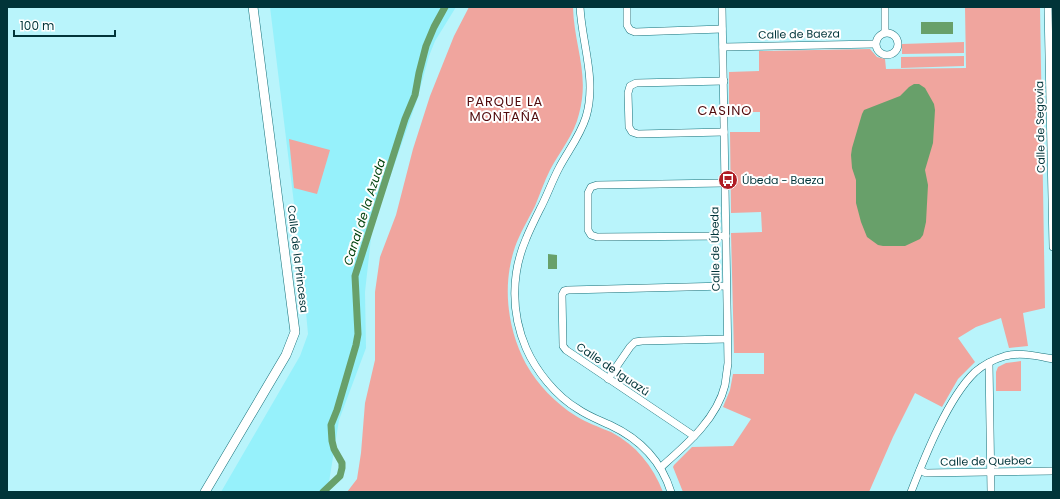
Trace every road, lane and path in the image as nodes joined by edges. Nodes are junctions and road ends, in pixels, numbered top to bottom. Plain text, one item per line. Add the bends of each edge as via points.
1 (253, 7) edge
2 (580, 7) edge
3 (627, 7) edge
4 (722, 7) edge
5 (885, 7) edge
6 (1048, 7) edge
7 (722, 29) junction
8 (885, 32) junction
9 (1051, 42) edge
10 (875, 44) junction
11 (723, 47) junction
12 (724, 81) junction
13 (724, 132) junction
14 (725, 183) junction
15 (1053, 228) edge
16 (726, 236) junction
17 (1053, 247) edge
18 (726, 286) junction
19 (727, 339) junction
20 (1053, 359) edge
21 (989, 363) junction
22 (608, 379) junction
23 (694, 436) junction
24 (661, 468) junction
25 (920, 470) junction
26 (1053, 471) edge
27 (991, 473) junction
28 (205, 492) edge
29 (670, 492) edge
30 (910, 492) edge
31 (991, 492) edge

1 - 28 street, Calle de la Princesa via 295,332 286,355
2 - 24 street via 583,39 590,68 586,117 525,240 515,275 516,312 526,348 547,382 576,408 629,434
3 - 7 street via 627,25 630,30 636,32
4 - 7 street, Calle de Úbeda
5 - 8 street
6 - 9 street, Calle de Segovia
7 - 11 street, Calle de Úbeda
8 - 10 street via 878,37
8 - 10 street via 897,39 898,44 894,52 883,54
9 - 15 street, Calle de Segovia
10 - 11 street, Calle de Baeza
11 - 12 street, Calle de Úbeda
12 - 13 street, Calle de Úbeda
12 - 13 street via 636,83 630,86 628,100 629,127 632,132
13 - 14 street, Calle de Úbeda
14 - 16 street, Calle de Úbeda
14 - 16 street via 591,187 588,193 588,230 591,235 597,237
15 - 17 street, Calle de Segovia
16 - 18 street, Calle de Úbeda
18 - 19 street, Calle de Úbeda
18 - 22 street, Calle de Iguazú via 564,291 563,346
19 - 22 street via 635,342
19 - 23 street, Calle de Úbeda via 728,363 725,386 706,422
20 - 21 street via 1023,354 1005,356
21 - 25 street via 976,371 964,384 940,426
21 - 27 street
22 - 23 street, Calle de Iguazú
23 - 24 street, Calle de Úbeda
24 - 29 street
25 - 27 street, Calle de Quebec via 926,473
25 - 30 street
26 - 27 street, Calle de Quebec
27 - 31 street

